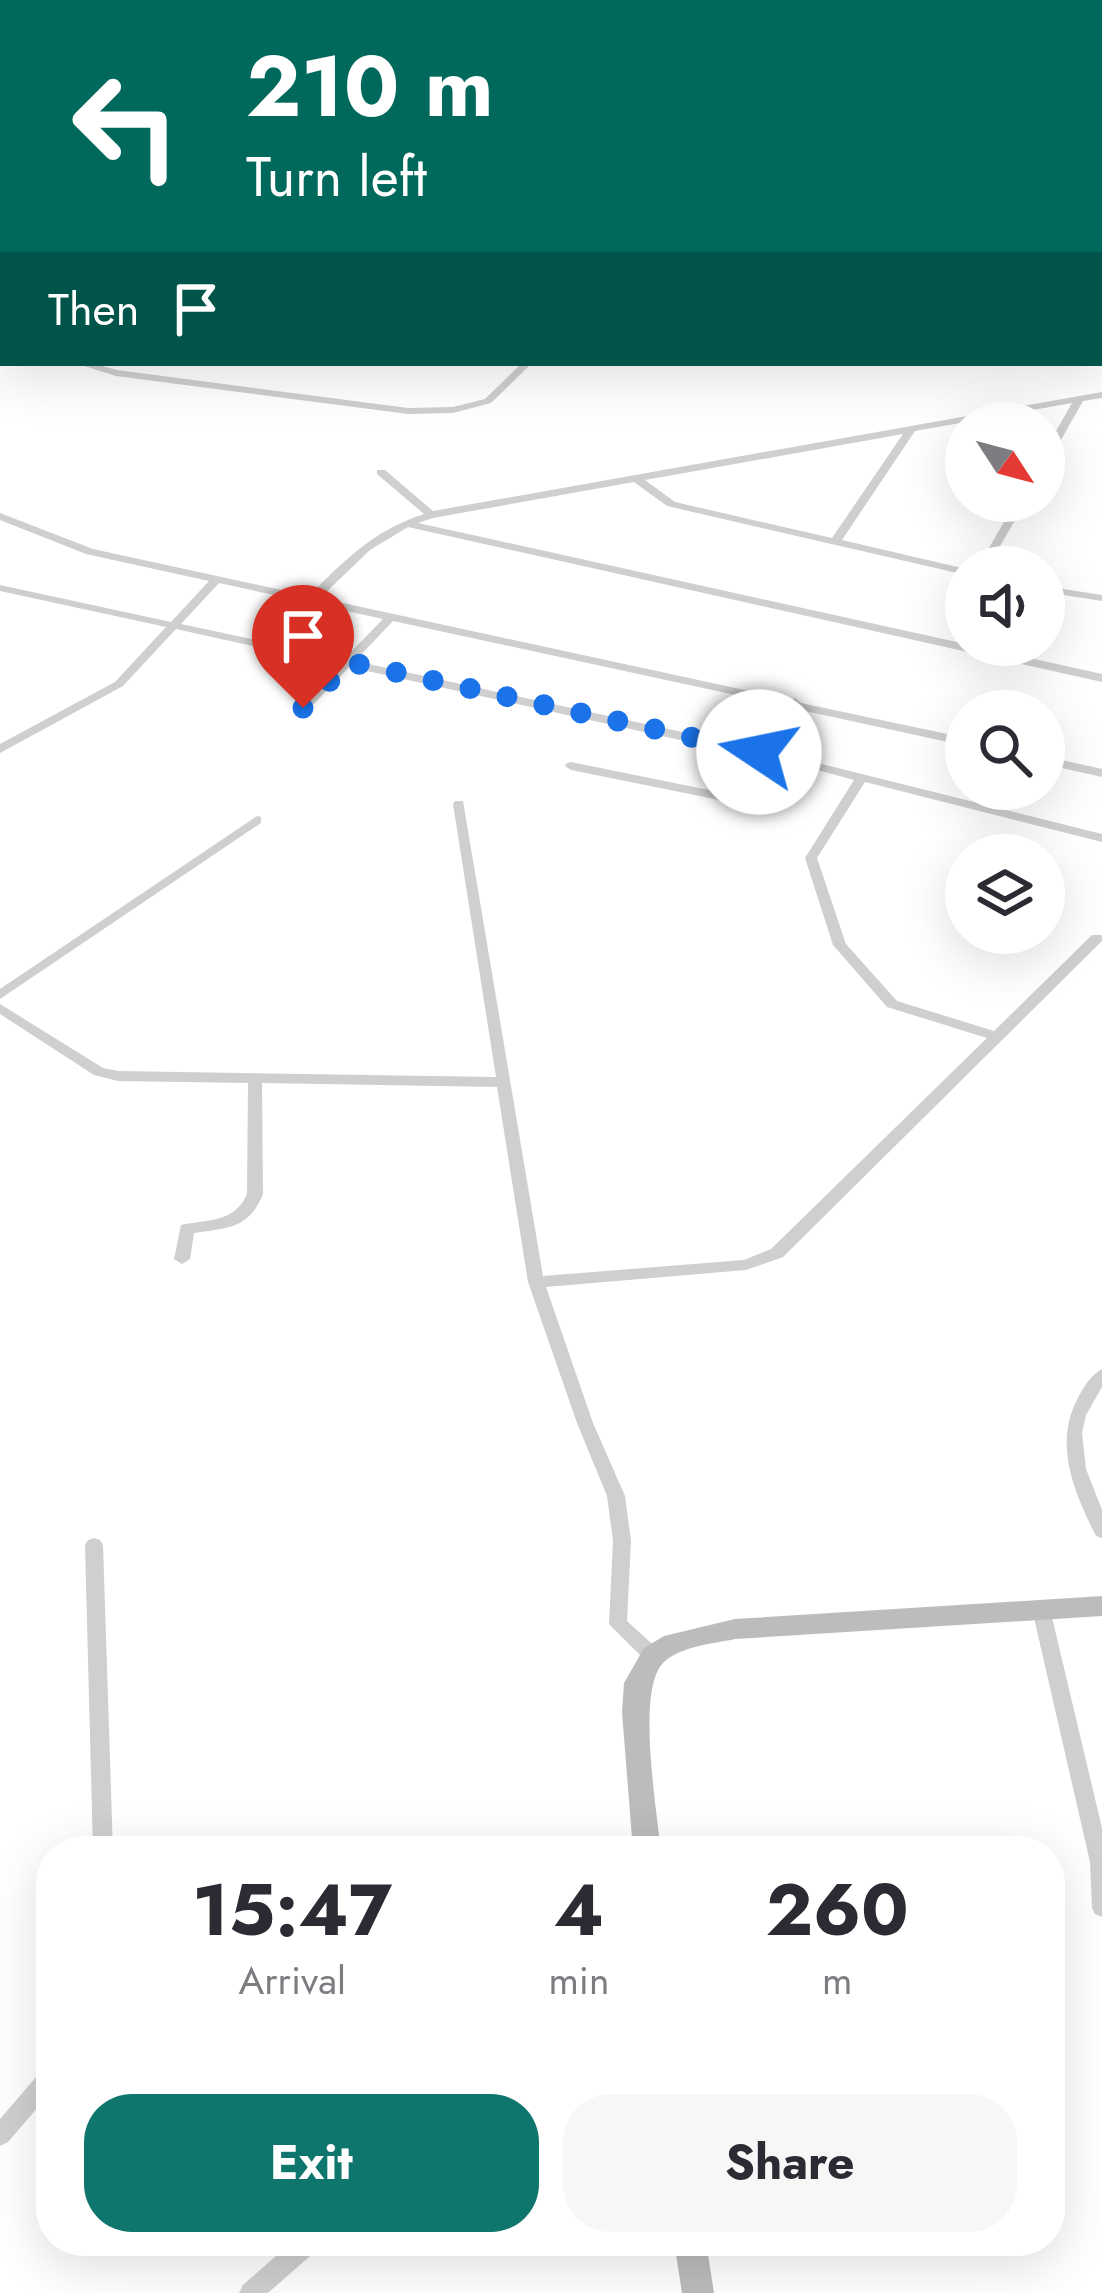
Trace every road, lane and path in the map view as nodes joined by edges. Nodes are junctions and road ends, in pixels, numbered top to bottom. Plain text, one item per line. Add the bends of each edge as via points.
1 (91, 366) edge
2 (524, 366) edge
3 (1102, 395) edge
4 (1079, 400) junction
5 (1065, 424) edge
6 (910, 431) junction
7 (381, 472) dead end
8 (634, 477) junction
9 (430, 515) junction
10 (0, 516) edge
11 (402, 523) junction
12 (837, 539) junction
13 (945, 567) edge
14 (218, 578) junction
15 (0, 588) edge
16 (1065, 592) edge
17 (1102, 598) edge
18 (313, 599) junction
19 (392, 616) junction
20 (176, 628) junction
21 (349, 662) junction
22 (1102, 678) edge
23 (794, 702) junction
24 (303, 708) dead end
25 (945, 737) edge
26 (0, 749) edge
27 (759, 752) junction
28 (811, 765) junction
29 (1065, 765) edge
30 (571, 766) dead end
31 (1102, 773) edge
32 (862, 777) junction
33 (458, 804) dead end
34 (257, 820) dead end
35 (1102, 838) edge
36 (1097, 938) dead end
37 (0, 994) edge
38 (0, 1008) edge
39 (994, 1036) junction
40 (255, 1079) junction
41 (504, 1082) junction
42 (182, 1259) dead end
43 (536, 1282) junction
44 (1102, 1375) edge
45 (1102, 1531) edge
46 (94, 1545) dead end
47 (1102, 1606) edge
48 (1041, 1609) junction
49 (653, 1656) junction
50 (103, 1836) edge
51 (646, 1836) edge
52 (1102, 1908) edge
53 (36, 2093) edge
54 (0, 2135) edge
55 (293, 2256) edge
56 (692, 2256) edge
57 (251, 2293) edge
58 (698, 2293) edge

1 - 2 street via 408,411 481,406
3 - 4 street
4 - 5 street
4 - 6 street
6 - 8 street
6 - 12 street
7 - 9 street
8 - 9 street
8 - 12 street via 671,504
9 - 11 street
10 - 14 street via 90,552
11 - 18 street via 370,542
11 - 22 street
12 - 13 street
14 - 18 street
14 - 20 street
15 - 20 street
16 - 17 street
18 - 19 street
19 - 21 street
19 - 23 street
20 - 21 street
20 - 26 street via 119,684
21 - 24 street
21 - 27 street
23 - 25 street
23 - 27 street
27 - 28 street
28 - 30 street via 769,806
28 - 32 street
29 - 31 street
32 - 35 street
32 - 39 street via 811,858 840,945 892,1004
33 - 41 street
34 - 37 street
36 - 39 street
38 - 40 street via 99,1072
39 - 43 street via 777,1252 746,1265
40 - 41 street
40 - 42 street via 251,1209 238,1221 188,1229
41 - 43 street
43 - 49 street via 616,1496 618,1624
44 - 45 street via 1079,1402 1071,1429 1076,1468
46 - 50 street
47 - 48 street
48 - 49 street via 735,1629 673,1643
48 - 52 street via 1100,1862
49 - 51 street via 637,1683 635,1712
53 - 54 street
55 - 57 street
56 - 58 street

